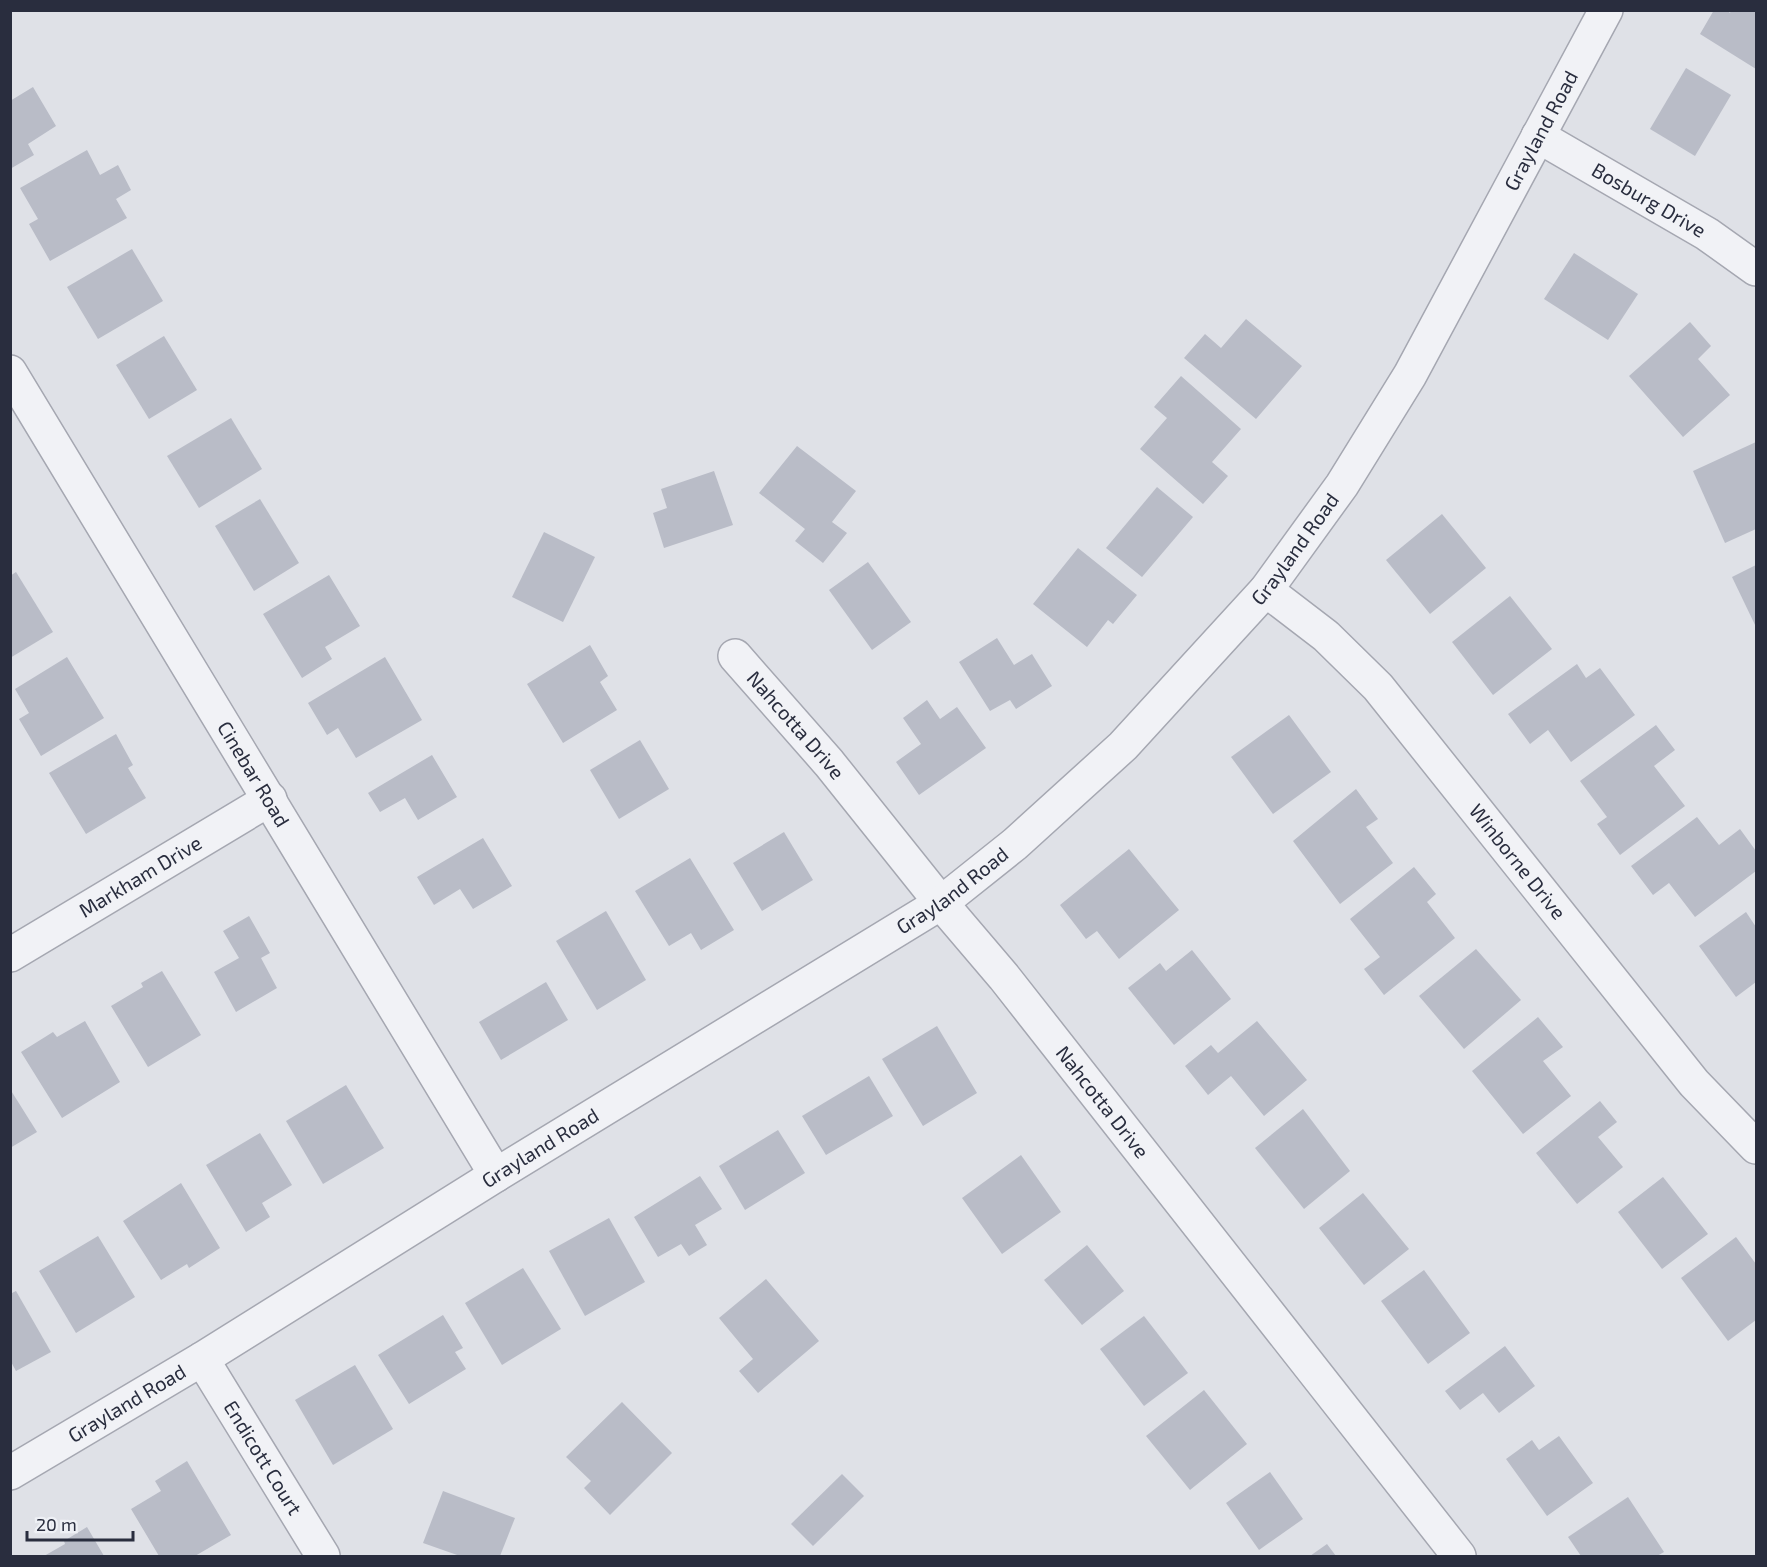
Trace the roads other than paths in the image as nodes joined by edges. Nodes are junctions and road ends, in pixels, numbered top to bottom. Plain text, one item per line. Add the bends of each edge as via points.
1 (1606, 10) edge
2 (1538, 136) junction
3 (1756, 269) edge
4 (10, 372) edge
5 (1266, 590) junction
6 (735, 656) dead end
7 (270, 799) junction
8 (941, 903) junction
9 (10, 955) edge
10 (1756, 1147) edge
11 (496, 1175) junction
12 (202, 1359) junction
13 (10, 1473) edge
14 (323, 1557) edge
15 (1459, 1557) edge

1 - 2 street, Grayland Road
2 - 3 street, Bosburg Drive via 1707,234
2 - 5 street, Grayland Road via 1410,375 1342,485
4 - 7 street, Cinebar Road
5 - 8 street, Grayland Road via 1123,746 1015,844
5 - 10 street, Winborne Drive via 1326,636 1378,687 1694,1083
6 - 8 street, Nahcotta Drive via 829,763
7 - 9 street, Markham Drive
7 - 11 street, Cinebar Road
8 - 11 street, Grayland Road
8 - 15 street, Nahcotta Drive via 1004,976
11 - 12 street, Grayland Road
12 - 13 street, Grayland Road
12 - 14 street, Endicott Court

